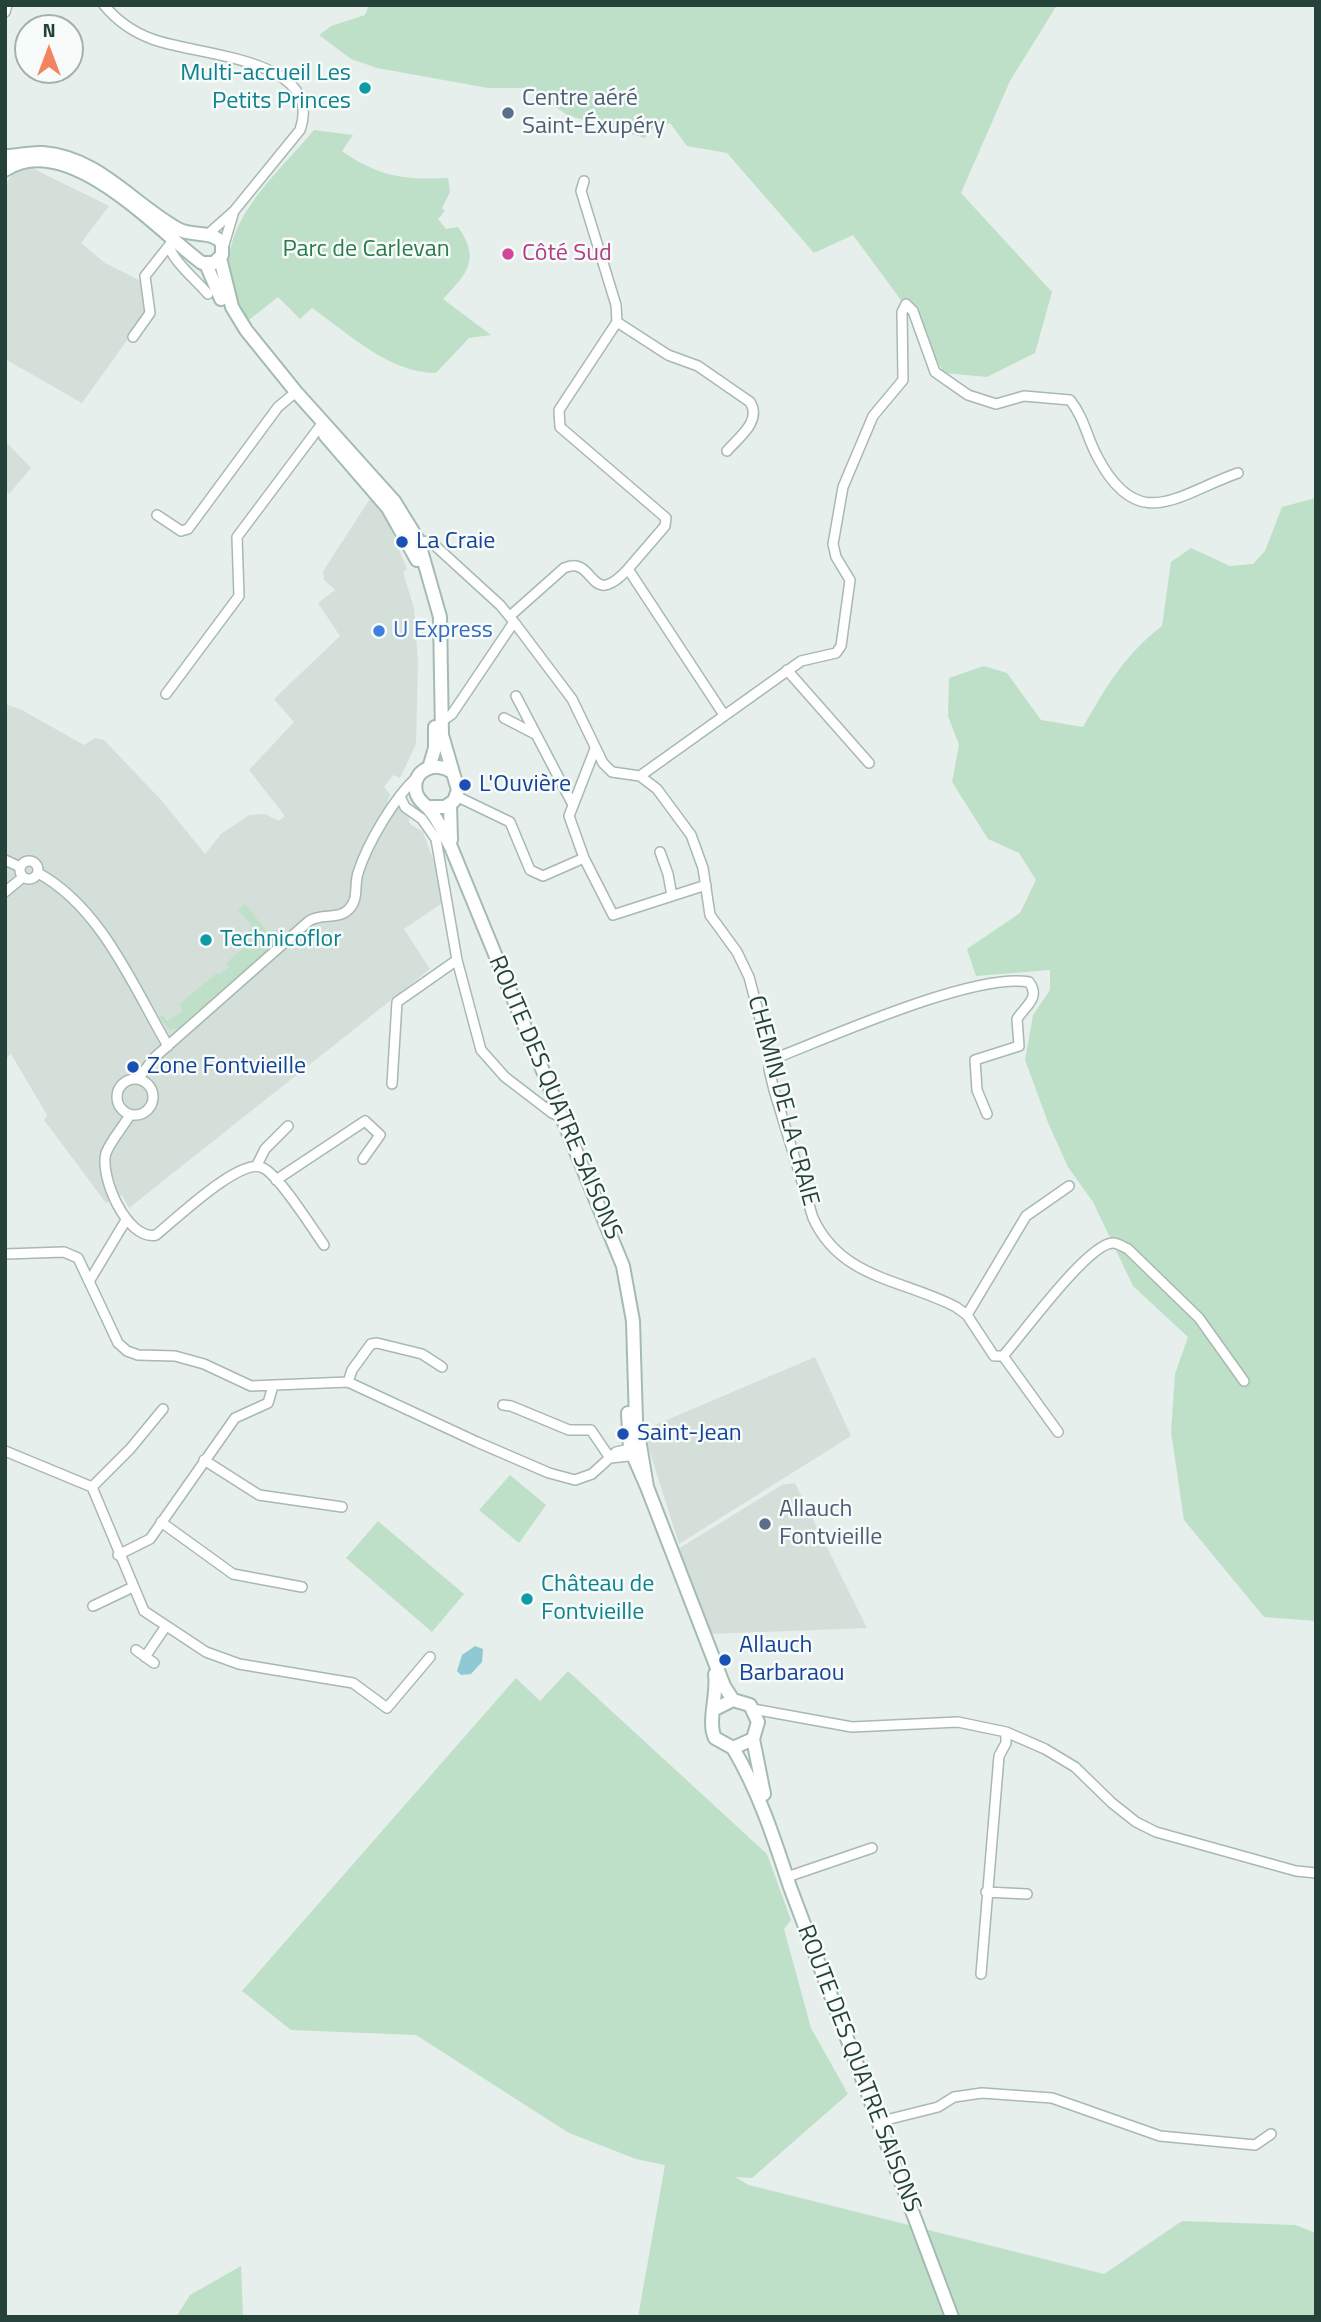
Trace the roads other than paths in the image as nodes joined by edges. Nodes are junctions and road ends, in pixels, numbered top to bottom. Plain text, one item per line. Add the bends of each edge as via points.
1 (6, 5) edge
2 (104, 5) edge
3 (5, 12) edge
4 (5, 156) edge
5 (5, 170) edge
6 (584, 181) dead end
7 (234, 212) junction
8 (205, 235) junction
9 (172, 242) junction
10 (222, 253) junction
11 (194, 254) junction
12 (206, 264) junction
13 (208, 294) dead end
14 (617, 322) junction
15 (133, 337) dead end
16 (293, 394) junction
17 (321, 424) junction
18 (727, 451) dead end
19 (1238, 473) dead end
20 (157, 515) dead end
21 (414, 542) junction
22 (439, 550) junction
23 (423, 555) junction
24 (628, 569) junction
25 (512, 619) junction
26 (787, 670) junction
27 (166, 694) dead end
28 (516, 695) dead end
29 (724, 715) junction
30 (442, 718) junction
31 (504, 718) dead end
32 (537, 735) junction
33 (595, 749) junction
34 (869, 763) dead end
35 (429, 768) junction
36 (452, 772) junction
37 (418, 776) junction
38 (640, 776) junction
39 (400, 796) junction
40 (417, 797) junction
41 (453, 800) junction
42 (572, 803) junction
43 (428, 807) junction
44 (451, 847) junction
45 (660, 852) dead end
46 (584, 858) junction
47 (5, 860) edge
48 (21, 872) junction
49 (38, 873) junction
50 (706, 885) junction
51 (5, 892) edge
52 (672, 896) junction
53 (457, 960) junction
54 (168, 1046) junction
55 (771, 1060) junction
56 (138, 1079) junction
57 (392, 1084) dead end
58 (987, 1114) dead end
59 (130, 1115) junction
60 (564, 1118) junction
61 (288, 1126) dead end
62 (363, 1159) dead end
63 (257, 1165) junction
64 (276, 1180) junction
65 (1069, 1186) dead end
66 (126, 1220) junction
67 (324, 1245) dead end
68 (5, 1254) edge
69 (90, 1280) junction
70 (967, 1315) junction
71 (1003, 1356) junction
72 (442, 1367) dead end
73 (1244, 1381) dead end
74 (348, 1382) junction
75 (273, 1387) junction
76 (503, 1405) dead end
77 (163, 1409) dead end
78 (1058, 1432) dead end
79 (5, 1451) edge
80 (636, 1452) junction
81 (610, 1458) junction
82 (204, 1460) junction
83 (92, 1488) junction
84 (342, 1507) dead end
85 (161, 1522) junction
86 (118, 1555) junction
87 (133, 1587) junction
88 (302, 1587) dead end
89 (93, 1606) dead end
90 (166, 1626) junction
91 (136, 1650) dead end
92 (145, 1657) junction
93 (430, 1657) dead end
94 (714, 1662) junction
95 (154, 1663) dead end
96 (733, 1700) junction
97 (715, 1709) junction
98 (753, 1709) junction
99 (776, 1714) junction
100 (1006, 1732) junction
101 (755, 1734) junction
102 (733, 1748) junction
103 (768, 1819) junction
104 (872, 1848) dead end
105 (1316, 1873) edge
106 (786, 1877) junction
107 (986, 1892) junction
108 (1027, 1894) dead end
109 (981, 1973) dead end
110 (878, 2122) junction
111 (1271, 2134) dead end
112 (953, 2317) edge

1 - 3 street
2 - 7 street via 114,17 145,36 278,73 300,94 304,114 300,130
4 - 8 main road via 41,152 78,163 112,180 181,231
5 - 9 main road via 27,160 75,171 128,199
6 - 14 street via 581,191 616,305
7 - 8 street
7 - 10 street
8 - 10 main road via 219,240
8 - 11 main road via 196,241
9 - 11 main road
9 - 13 street via 173,257
9 - 15 street via 147,270 150,313
10 - 12 main road
10 - 16 main road via 226,289 238,319
11 - 12 main road
12 - 16 main road via 232,324
14 - 18 street via 668,355 698,366 750,402 753,421
14 - 24 street via 557,418 561,427 666,518 665,526
16 - 17 main road
16 - 20 street via 270,417 188,529 181,531
17 - 21 main road via 394,501
17 - 27 street via 237,537 239,596
19 - 26 street via 1189,496 1152,505 1134,500 1099,460 1083,416 1070,400 1024,396 996,404 968,395 935,372 914,311 906,304 902,312 903,380 873,416 843,487 833,544 850,580 842,643 836,653 813,656
21 - 22 street, CHEMIN DE LA CRAIE via 430,541
21 - 23 main road
21 - 35 main road via 434,635 435,748
22 - 23 street
22 - 25 street, CHEMIN DE LA CRAIE
23 - 30 main road via 440,617
24 - 25 street via 613,585 605,586 572,565
24 - 29 street
25 - 30 street via 452,714
25 - 33 street, CHEMIN DE LA CRAIE via 572,699
26 - 29 street
26 - 34 street
28 - 32 street
29 - 38 street
30 - 36 main road, ROUTE DES QUATRE SAISONS
31 - 32 street
32 - 42 street
33 - 38 street, CHEMIN DE LA CRAIE via 612,772
33 - 42 street
35 - 36 main road via 441,766
35 - 37 main road
36 - 41 main road, ROUTE DES QUATRE SAISONS via 458,783
37 - 39 street
37 - 40 main road
38 - 50 street, CHEMIN DE LA CRAIE via 657,789 691,835
39 - 40 street
39 - 53 street via 436,839
39 - 54 street via 359,870 349,909 309,921
40 - 43 main road, ROUTE DES QUATRE SAISONS
41 - 43 main road via 439,809
41 - 44 main road, ROUTE DES QUATRE SAISONS
41 - 46 street via 510,822 535,875 543,876
42 - 46 street via 569,816
43 - 44 main road, ROUTE DES QUATRE SAISONS
44 - 60 main road, ROUTE DES QUATRE SAISONS
45 - 52 street
46 - 52 street via 613,915
47 - 48 street
48 - 49 street via 33,878
48 - 49 street via 24,861 32,861
48 - 51 street
49 - 54 street via 79,904
50 - 52 street
50 - 55 street, CHEMIN DE LA CRAIE via 710,915 750,977
53 - 57 street via 397,1002
53 - 60 street via 481,1049 505,1076 552,1114
54 - 56 street
55 - 58 street via 933,999 982,986 1029,982 1034,997 1017,1019 1019,1046 975,1060 977,1090
55 - 70 street, CHEMIN DE LA CRAIE via 774,1090 821,1236 845,1261 934,1295
56 - 59 street via 122,1084 117,1094 118,1104
56 - 59 street via 151,1089 153,1101 142,1114
59 - 66 street via 109,1147 105,1164
60 - 80 main road, ROUTE DES QUATRE SAISONS via 623,1266 633,1321
61 - 63 street via 265,1149
62 - 64 street via 380,1135 365,1121
63 - 64 street
63 - 66 street via 216,1186 156,1235 144,1234
64 - 67 street
65 - 70 street via 1026,1216
66 - 69 street
68 - 69 street via 72,1254 83,1263
69 - 75 street via 118,1343 127,1351 175,1356 251,1386
70 - 71 street, CHEMIN DE LA CRAIE via 994,1356
71 - 73 street via 1075,1269 1115,1243 1128,1249 1199,1318
71 - 78 street
72 - 74 street via 422,1354 377,1343 371,1344
74 - 75 street
74 - 81 street via 567,1478 592,1474
75 - 82 street via 268,1403 235,1418
76 - 81 street via 569,1430 591,1430
77 - 83 street
79 - 83 street
80 - 81 street via 616,1452
80 - 94 main road, ROUTE DES QUATRE SAISONS
82 - 84 street via 259,1495
82 - 85 street
83 - 86 street
85 - 86 street via 150,1538
85 - 88 street via 233,1574
86 - 87 street
87 - 89 street
87 - 90 street via 144,1611
90 - 92 street
90 - 93 street via 206,1651 240,1664 353,1683 387,1708
91 - 92 street
92 - 95 street
94 - 96 main road, ROUTE DES QUATRE SAISONS
94 - 97 main road, ROUTE DES QUATRE SAISONS
96 - 97 main road
96 - 98 main road
97 - 102 main road, ROUTE DES QUATRE SAISONS via 712,1731 720,1743
98 - 99 street
98 - 101 main road, ROUTE DES QUATRE SAISONS
99 - 100 street via 852,1727 948,1722
99 - 101 street
100 - 105 street via 1075,1767 1112,1803 1156,1832
100 - 107 street via 999,1756
101 - 102 main road
101 - 103 main road, ROUTE DES QUATRE SAISONS
102 - 103 main road, ROUTE DES QUATRE SAISONS
103 - 106 main road, ROUTE DES QUATRE SAISONS
104 - 106 street
106 - 110 main road, ROUTE DES QUATRE SAISONS
107 - 108 street
107 - 109 street
110 - 111 street via 938,2107 954,2097 982,2093 1052,2098 1160,2136 1255,2145
110 - 112 main road, ROUTE DES QUATRE SAISONS

